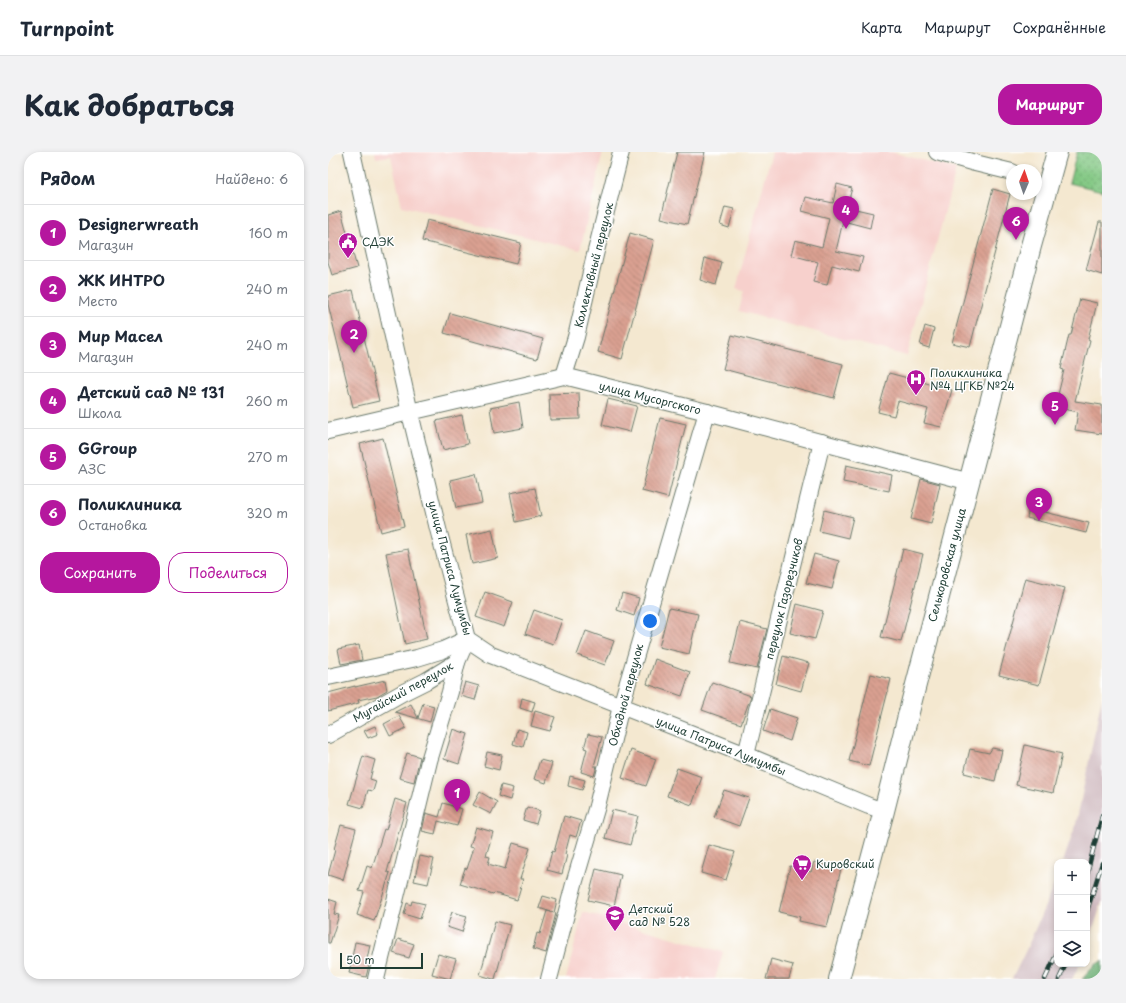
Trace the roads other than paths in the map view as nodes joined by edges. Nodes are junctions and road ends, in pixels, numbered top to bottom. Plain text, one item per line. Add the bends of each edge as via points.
1 (352, 152) edge
2 (621, 152) edge
3 (937, 152) edge
4 (1057, 152) edge
5 (1006, 171) edge
6 (1042, 181) edge
7 (1039, 200) edge
8 (564, 376) junction
9 (707, 412) junction
10 (410, 413) junction
11 (328, 431) edge
12 (822, 442) junction
13 (970, 482) junction
14 (467, 639) junction
15 (457, 662) junction
16 (328, 676) edge
17 (621, 706) junction
18 (328, 735) edge
19 (746, 755) junction
20 (884, 811) junction
21 (376, 979) edge
22 (549, 979) edge
23 (840, 979) edge

1 - 10 street, улица Патриса Лумумбы
2 - 8 street, Коллективный переулок via 576,337
3 - 5 street
4 - 6 main road, Селькоровская улица
7 - 13 main road, Селькоровская улица via 1029,253
8 - 9 street, улица Мусоргского
8 - 10 street, улица Мусоргского
9 - 12 street, улица Мусоргского
9 - 17 street, Обходной переулок
10 - 11 street, улица Мусоргского
10 - 14 street, улица Патриса Лумумбы
12 - 13 street, улица Мусоргского
12 - 19 street, переулок Газорезчиков
13 - 20 main road, Селькоровская улица
14 - 15 street, Мугайский переулок
14 - 16 street via 417,658
14 - 17 street, улица Патриса Лумумбы via 491,655
15 - 18 street, Мугайский переулок
15 - 21 street via 429,760
17 - 19 street, улица Патриса Лумумбы
17 - 22 street, Обходной переулок via 597,806
19 - 20 street, улица Патриса Лумумбы
20 - 23 main road, Селькоровская улица

